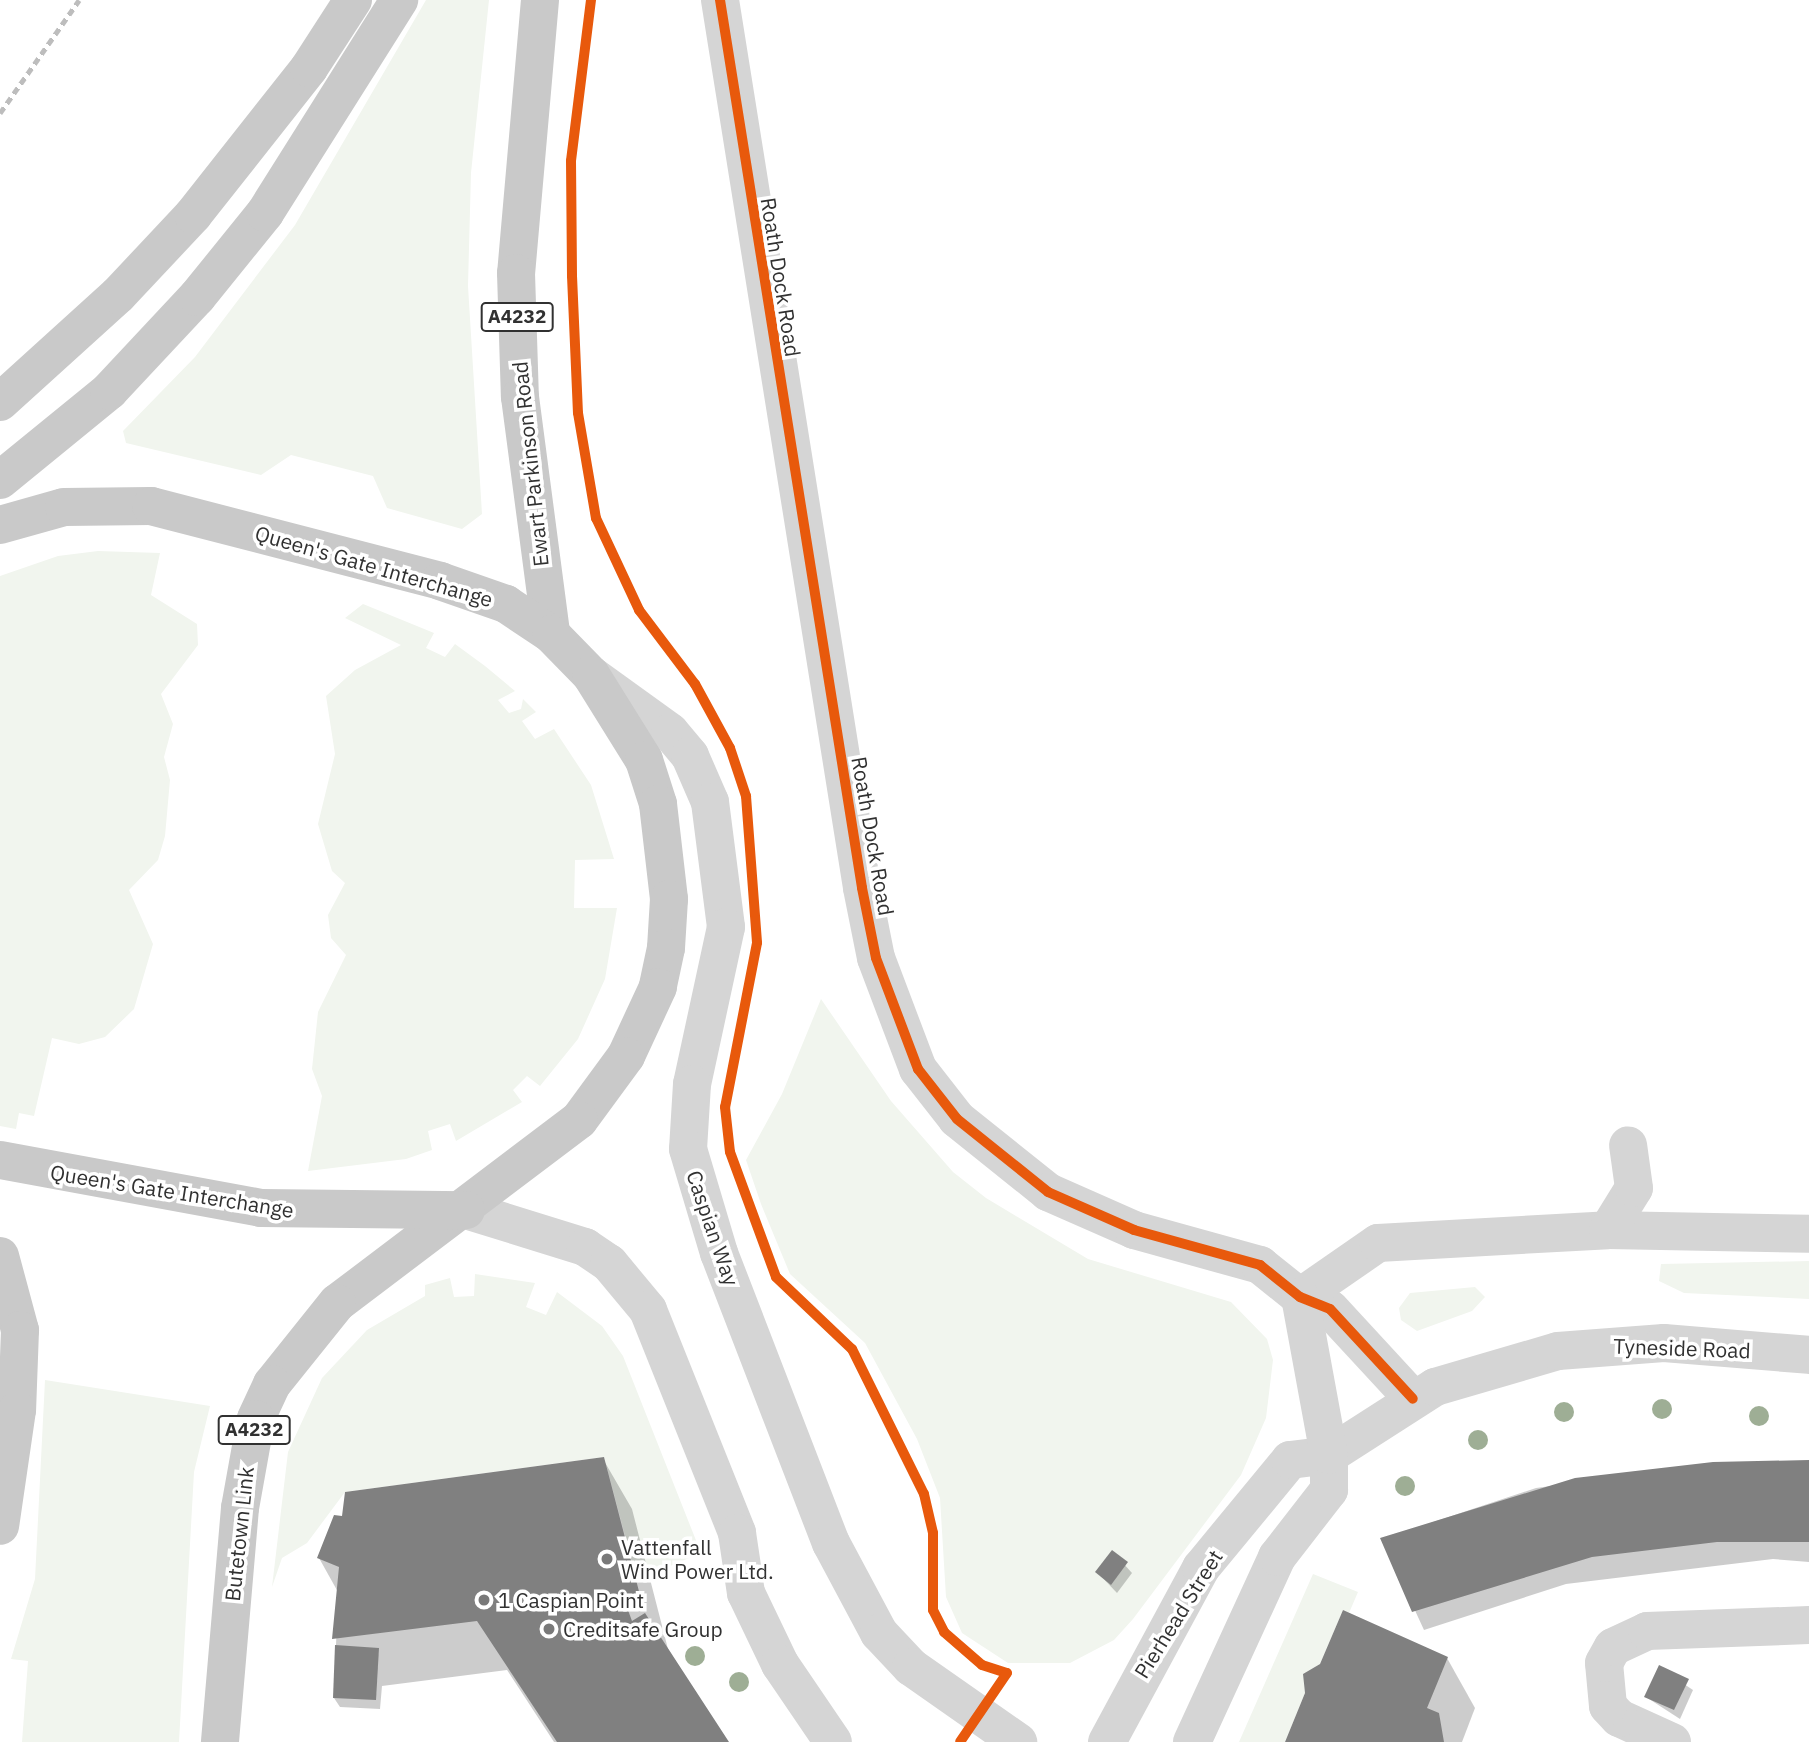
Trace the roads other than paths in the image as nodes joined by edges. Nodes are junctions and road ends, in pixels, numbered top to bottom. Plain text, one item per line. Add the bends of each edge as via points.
1 (353, 0) edge
2 (399, 0) edge
3 (540, 0) edge
4 (720, 0) edge
5 (0, 401) edge
6 (0, 480) edge
7 (0, 525) edge
8 (551, 634) junction
9 (591, 675) junction
10 (1628, 1145) dead end
11 (0, 1160) edge
12 (466, 1210) junction
13 (1608, 1230) junction
14 (1809, 1234) edge
15 (0, 1256) edge
16 (1300, 1297) junction
17 (1809, 1355) edge
18 (1413, 1399) junction
19 (1329, 1455) junction
20 (0, 1526) edge
21 (1809, 1625) edge
22 (220, 1742) edge
23 (833, 1742) edge
24 (1018, 1742) edge
25 (1107, 1742) edge
26 (1192, 1742) edge
27 (1672, 1742) edge

1 - 5 main road via 309,68 193,215 118,295
2 - 6 main road via 265,213 197,297 109,391
3 - 8 main road, Ewart Parkinson Road / A4232 via 516,273 520,397
4 - 16 street, Roath Dock Road via 820,650 873,947 897,1025 918,1069 957,1119 1048,1192 1134,1230 1260,1265
7 - 8 main road, Queen's Gate Interchange via 64,507 152,506 440,581 506,604
8 - 9 main road, Queen's Gate Interchange
9 - 12 main road, Queen's Gate Interchange via 645,760 658,804 669,899 658,987 625,1056 579,1120
9 - 24 street, Caspian Way via 670,732 690,757 710,802 726,927 721,975 692,1084 688,1149 719,1253 831,1543 879,1633 911,1667
10 - 13 street via 1634,1188
11 - 12 main road, Queen's Gate Interchange via 261,1208
12 - 22 main road, Butetown Link / A4232 via 337,1303 272,1384 256,1419 240,1508
12 - 23 street via 585,1247 609,1264 648,1310 737,1533 746,1593 780,1664
13 - 14 street
13 - 16 street via 1378,1243
15 - 20 main road via 20,1330 17,1410
16 - 18 street, Roath Dock Road via 1330,1309
16 - 19 street
17 - 18 street, Tyneside Road via 1608,1345 1496,1366
18 - 19 street, Tyneside Road
19 - 25 street, Pierhead Street via 1290,1460 1201,1568
19 - 26 street via 1329,1490 1277,1557
21 - 27 street via 1647,1631 1613,1647 1604,1663 1608,1706 1619,1718

